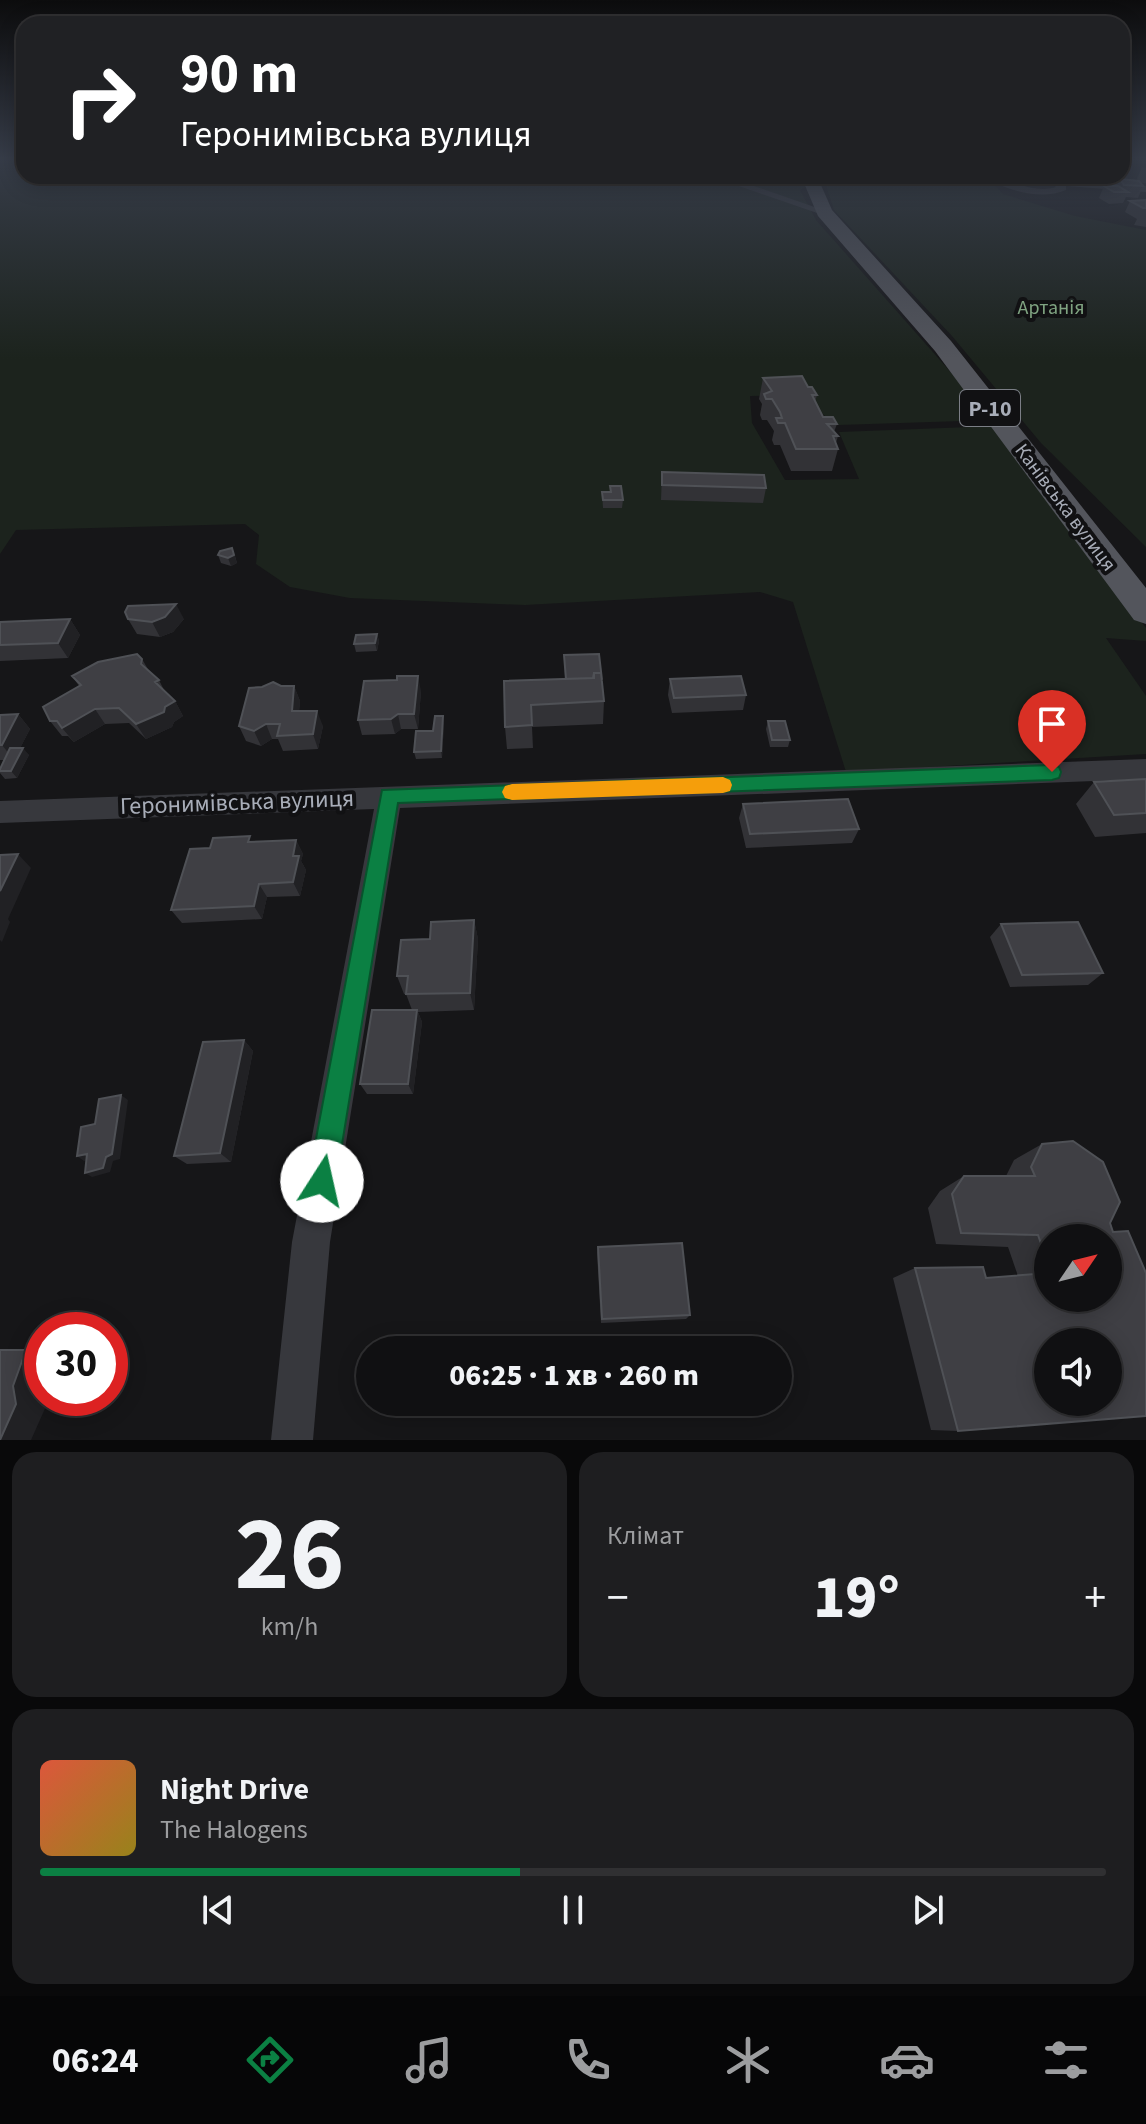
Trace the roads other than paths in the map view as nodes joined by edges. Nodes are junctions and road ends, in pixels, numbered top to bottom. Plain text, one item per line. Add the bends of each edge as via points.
1 (835, 224) edge
2 (1146, 612) edge
3 (1146, 769) edge
4 (389, 796) junction
5 (0, 812) edge
6 (292, 1440) edge

1 - 2 main road, Канівська вулиця / Р-10 via 943,346
3 - 4 street, Геронимівська вулиця
4 - 5 street, Геронимівська вулиця
4 - 6 street via 311,1242

